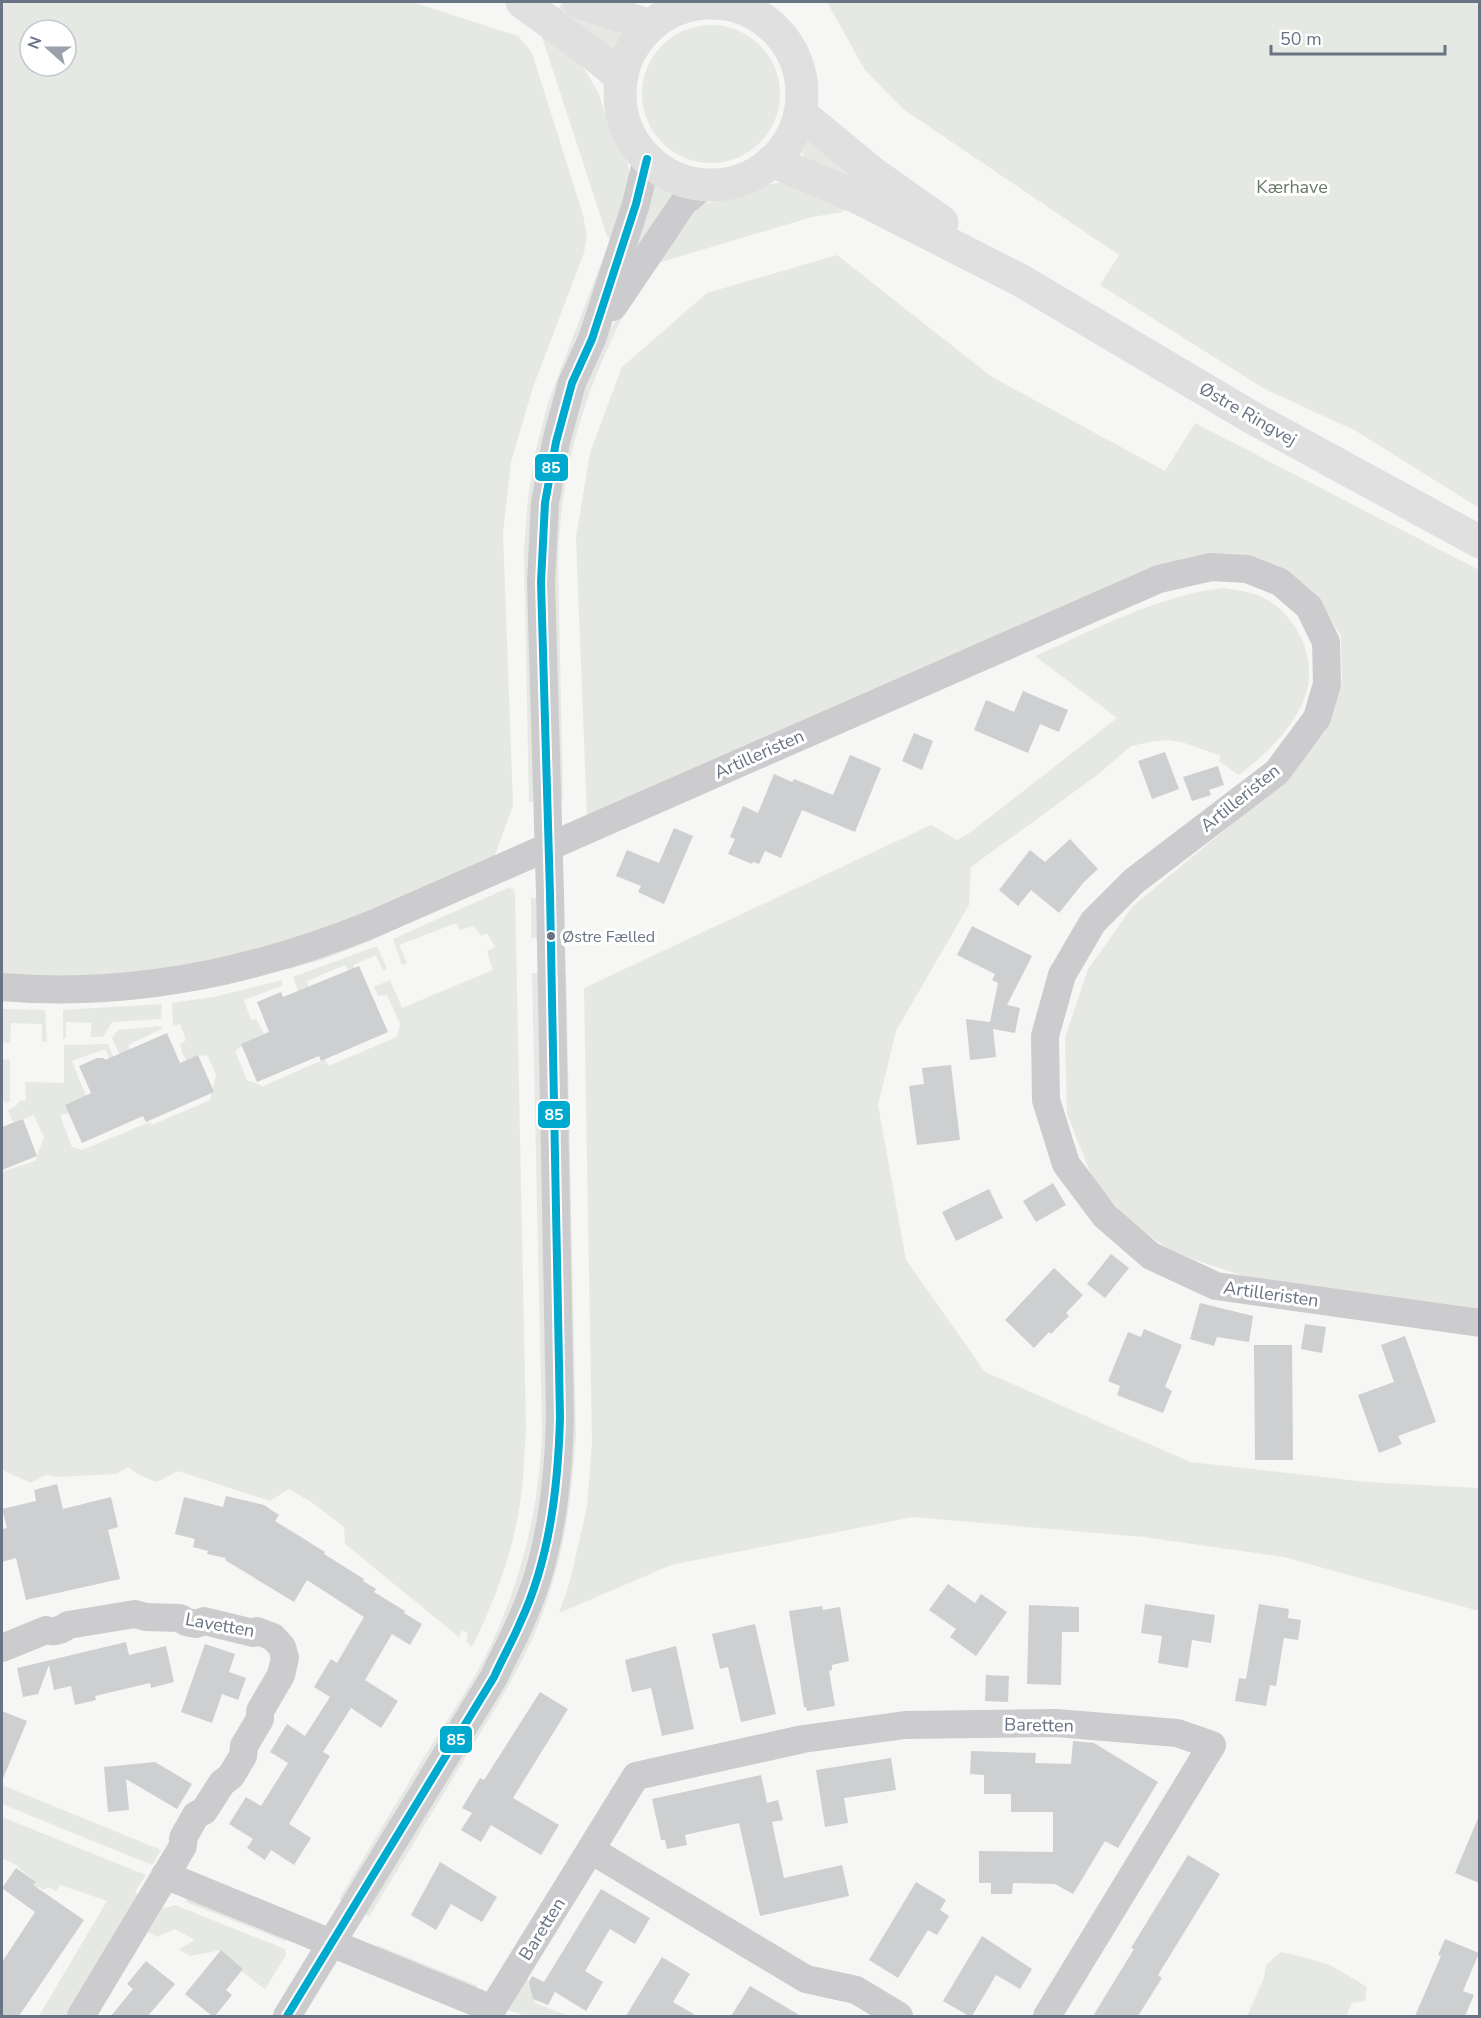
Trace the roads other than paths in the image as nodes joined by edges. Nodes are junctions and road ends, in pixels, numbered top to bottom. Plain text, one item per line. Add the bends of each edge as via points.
1 (522, 2) edge
2 (579, 2) edge
3 (650, 26) junction
4 (621, 77) junction
5 (800, 113) junction
6 (647, 159) junction
7 (772, 161) junction
8 (705, 185) junction
9 (1020, 280) junction
10 (592, 339) junction
11 (1479, 542) edge
12 (549, 846) junction
13 (2, 987) edge
14 (1479, 1323) edge
15 (2, 1648) edge
16 (591, 1850) junction
17 (165, 1875) junction
18 (332, 1943) junction
19 (490, 2013) edge
20 (81, 2016) edge
21 (287, 2016) edge
22 (899, 2016) edge
23 (1047, 2016) edge

1 - 4 main road
2 - 3 main road
3 - 4 main road via 632,49
3 - 5 main road via 679,8 696,4 730,5 761,18 785,40 795,60 802,91
4 - 6 main road via 624,120 632,140
5 - 7 main road via 790,139
5 - 9 main road, Østre Ringvej via 874,174
6 - 8 main road via 674,177
6 - 10 street
7 - 8 main road via 735,182
7 - 9 main road, Østre Ringvej via 859,198
8 - 10 street via 684,202
9 - 11 main road, Østre Ringvej via 1251,417
10 - 12 street via 572,383 545,503 541,582
12 - 13 street, Artilleristen via 343,936 244,968 134,986 52,990
12 - 14 street, Artilleristen via 1159,579 1211,567 1247,569 1280,582 1309,607 1326,642 1326,684 1317,718 1277,772 1134,881 1093,922 1062,975 1045,1036 1046,1100 1066,1164 1105,1216 1151,1256 1216,1286
12 - 18 street via 560,1418 554,1505 541,1567 503,1658
15 - 17 street, Lavetten via 46,1630 57,1631 68,1625 129,1614 180,1618 196,1624 204,1621 253,1633 257,1630 279,1642 285,1658 281,1675 260,1711 243,1756 204,1811 196,1815
16 - 19 street, Baretten
16 - 22 street via 806,1979 856,1990
16 - 23 street, Baretten via 636,1776 803,1739 905,1725 1056,1723 1177,1733 1212,1745
17 - 18 street
17 - 20 street, Lavetten
18 - 19 street, Baretten
18 - 21 street

